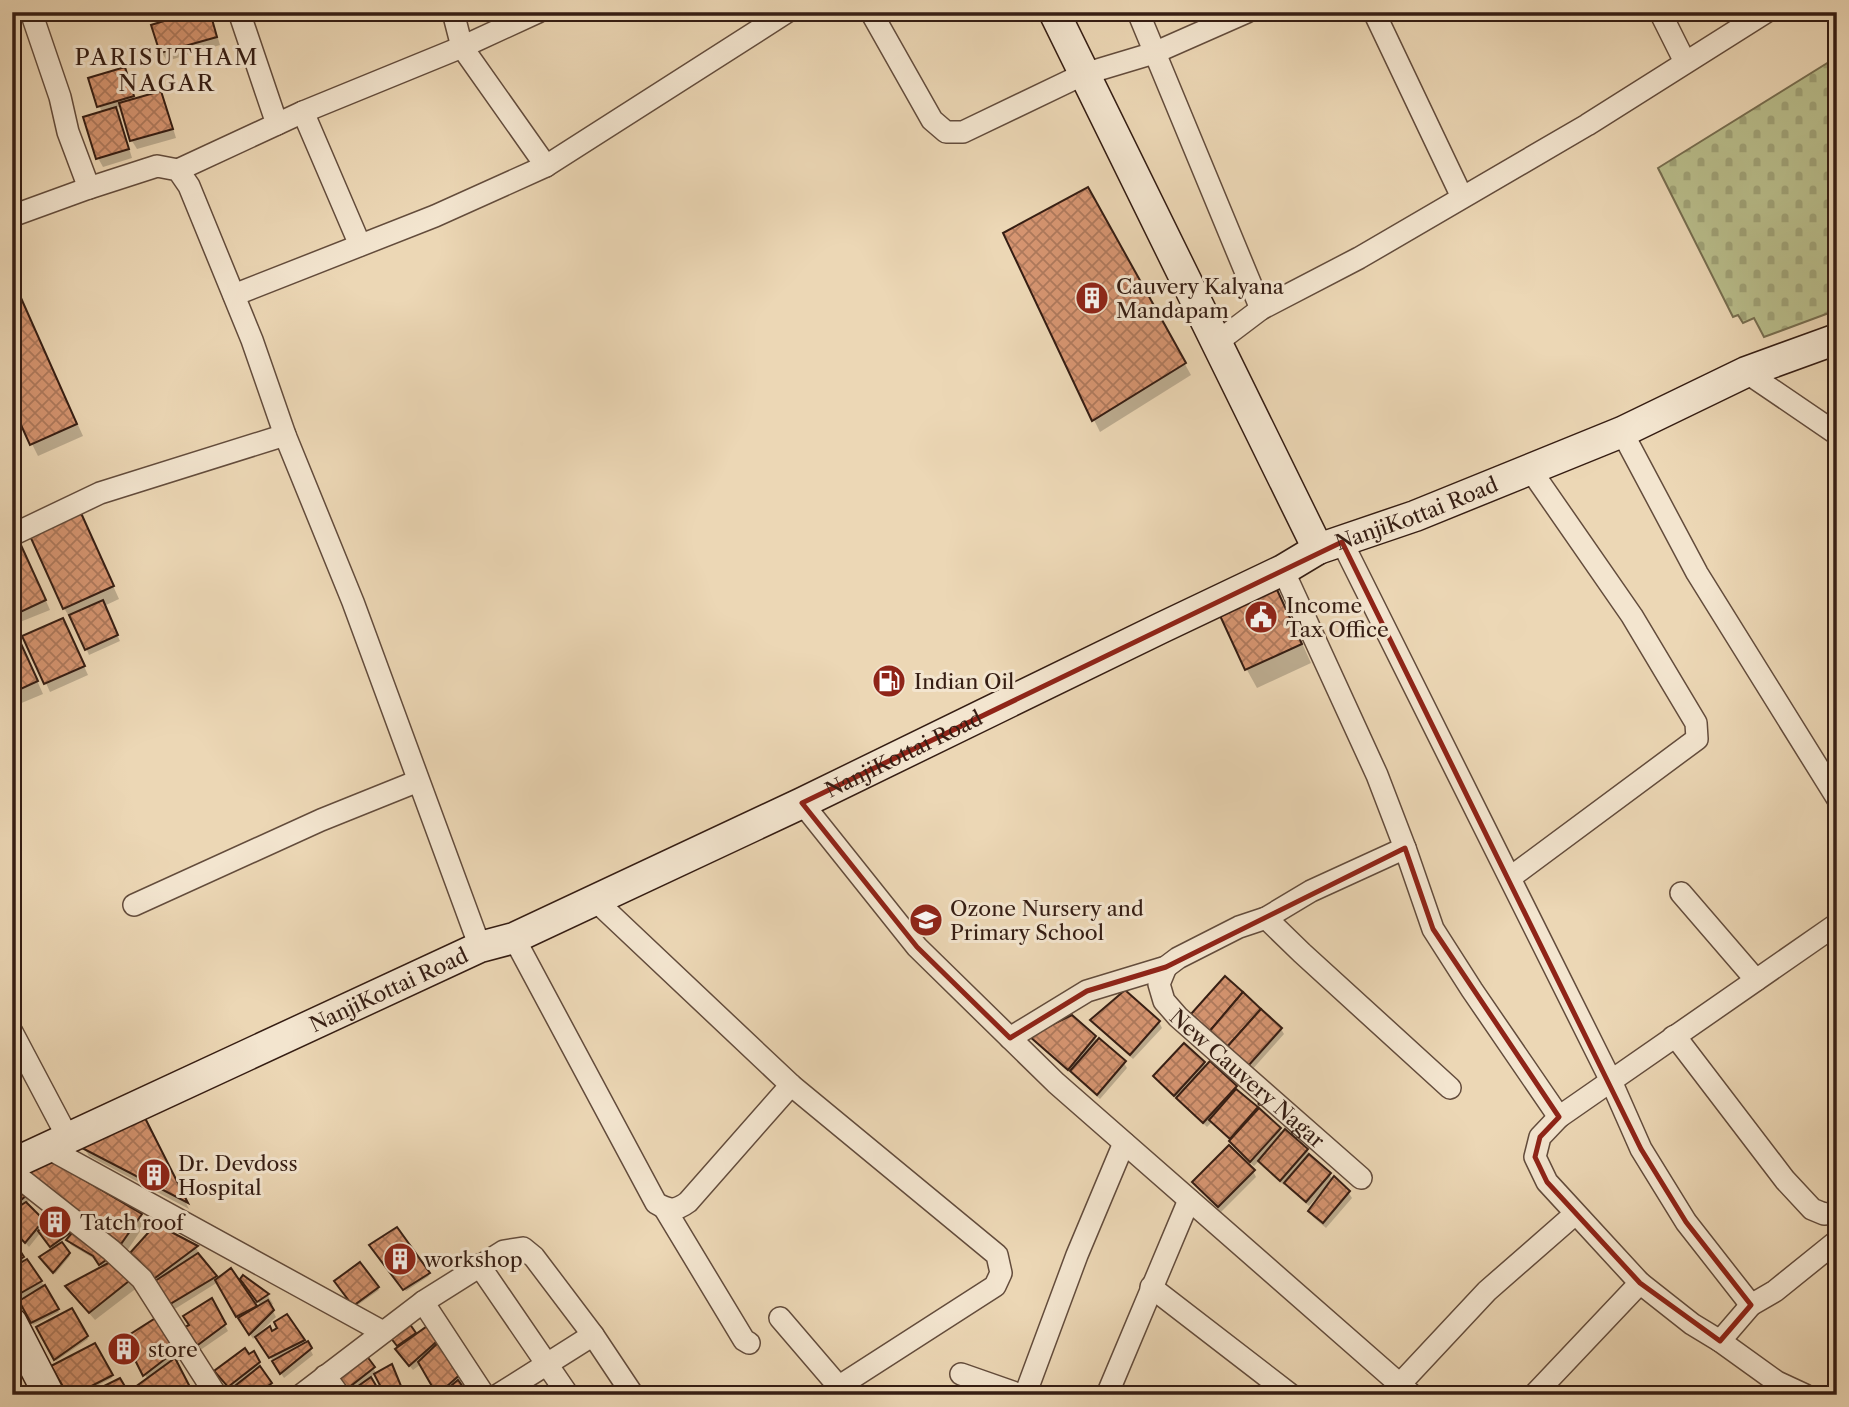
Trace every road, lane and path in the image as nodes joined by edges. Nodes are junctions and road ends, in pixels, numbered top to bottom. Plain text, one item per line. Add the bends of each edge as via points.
1 (31, 12) edge
2 (239, 12) edge
3 (453, 12) edge
4 (538, 12) edge
5 (787, 12) edge
6 (871, 12) edge
7 (1054, 12) edge
8 (1138, 12) edge
9 (1247, 12) edge
10 (1374, 12) edge
11 (1660, 12) edge
12 (1766, 12) edge
13 (462, 47) junction
14 (1154, 53) junction
15 (1685, 62) junction
16 (1084, 74) junction
17 (303, 112) junction
18 (277, 124) junction
19 (546, 166) junction
20 (178, 170) junction
21 (89, 188) junction
22 (1462, 197) junction
23 (12, 216) edge
24 (360, 245) junction
25 (234, 295) junction
26 (1261, 309) junction
27 (1837, 339) edge
28 (1216, 343) junction
29 (1746, 372) junction
30 (1622, 432) junction
31 (1837, 434) edge
32 (285, 435) junction
33 (1530, 470) junction
34 (12, 535) edge
35 (1330, 545) junction
36 (1283, 570) junction
37 (418, 782) junction
38 (1837, 798) edge
39 (803, 803) junction
40 (1405, 848) junction
41 (1511, 877) junction
42 (1681, 893) dead end
43 (595, 900) junction
44 (134, 905) dead end
45 (1266, 918) junction
46 (1837, 924) edge
47 (514, 938) junction
48 (480, 947) junction
49 (1166, 967) junction
50 (1756, 980) junction
51 (12, 1032) edge
52 (1674, 1036) junction
53 (1010, 1038) junction
54 (1611, 1081) junction
55 (791, 1085) junction
56 (1450, 1088) dead end
57 (1559, 1117) junction
58 (58, 1143) junction
59 (1124, 1143) junction
60 (12, 1164) edge
61 (12, 1172) edge
62 (1361, 1178) dead end
63 (1189, 1200) junction
64 (665, 1209) junction
65 (1837, 1213) edge
66 (1575, 1214) junction
67 (1837, 1241) edge
68 (479, 1265) junction
69 (1640, 1283) junction
70 (1151, 1287) junction
71 (423, 1302) junction
72 (1751, 1305) junction
73 (780, 1318) dead end
74 (12, 1323) edge
75 (383, 1332) junction
76 (593, 1335) junction
77 (1720, 1341) junction
78 (749, 1343) dead end
79 (547, 1364) junction
80 (961, 1374) dead end
81 (325, 1376) junction
82 (1406, 1390) edge
83 (842, 1391) edge
84 (1799, 1394) edge
85 (49, 1395) edge
86 (216, 1395) edge
87 (301, 1395) edge
88 (339, 1395) edge
89 (484, 1395) edge
90 (498, 1395) edge
91 (568, 1395) edge
92 (633, 1395) edge
93 (1023, 1395) edge
94 (1107, 1395) edge
95 (1292, 1395) edge
96 (1534, 1395) edge

1 - 21 street
2 - 18 street
3 - 13 street
4 - 13 street
5 - 19 street
6 - 16 street via 932,120 946,132 963,132
7 - 16 main road
8 - 14 street
9 - 14 street
10 - 22 street
11 - 15 street
12 - 15 street
13 - 17 street
13 - 19 street
14 - 16 street
14 - 26 street
15 - 22 street
16 - 28 main road
17 - 18 street
17 - 24 street
18 - 20 street
19 - 24 street
20 - 21 street via 157,166
20 - 25 street
21 - 23 street
22 - 26 street
24 - 25 street
25 - 32 street
26 - 28 street
27 - 29 main road, NanjiKottai Road
28 - 35 main road
29 - 30 main road, NanjiKottai Road
29 - 31 street
30 - 33 main road, NanjiKottai Road
30 - 38 street via 1697,573
32 - 34 street via 100,494
32 - 37 street via 353,602
33 - 35 main road, NanjiKottai Road
33 - 41 street via 1632,616 1696,723 1697,739
35 - 36 main road, NanjiKottai Road
35 - 41 street
36 - 39 main road, NanjiKottai Road
36 - 40 street via 1377,775
37 - 44 street via 321,820
37 - 48 street
39 - 43 main road, NanjiKottai Road
39 - 53 street via 917,947
40 - 45 street via 1311,891
40 - 57 street via 1433,929
41 - 54 street
42 - 50 street
43 - 47 main road, NanjiKottai Road
43 - 55 street
45 - 49 street via 1239,927
45 - 56 street
46 - 50 street
47 - 48 main road, NanjiKottai Road
47 - 64 street via 656,1203
48 - 58 main road, NanjiKottai Road
49 - 53 street via 1087,991
49 - 62 street, New Cauvery Nagar via 1159,984 1164,1000 1178,1017
50 - 52 street
51 - 58 street
52 - 54 street
52 - 65 street via 1785,1180 1812,1209
53 - 59 street
54 - 57 street
54 - 72 street via 1641,1149 1686,1222
55 - 64 street via 688,1202 679,1209
55 - 83 street via 997,1255 1001,1273 995,1286
57 - 66 street via 1540,1137 1535,1157 1547,1182
58 - 60 main road, NanjiKottai Road
58 - 75 street
59 - 63 street
59 - 93 street
61 - 86 street via 142,1279
63 - 70 street
63 - 82 street
64 - 78 street
66 - 69 street
66 - 82 street via 1487,1291
67 - 72 street
68 - 71 street
68 - 76 street via 504,1251 523,1248
68 - 79 street
69 - 77 street
69 - 96 street
70 - 94 street
70 - 95 street
71 - 75 street
71 - 89 street
72 - 77 street
73 - 83 street
74 - 85 main road
75 - 81 street
76 - 79 street
76 - 92 street
77 - 84 street
79 - 90 street
79 - 91 street
80 - 93 street
81 - 87 street
81 - 88 street

